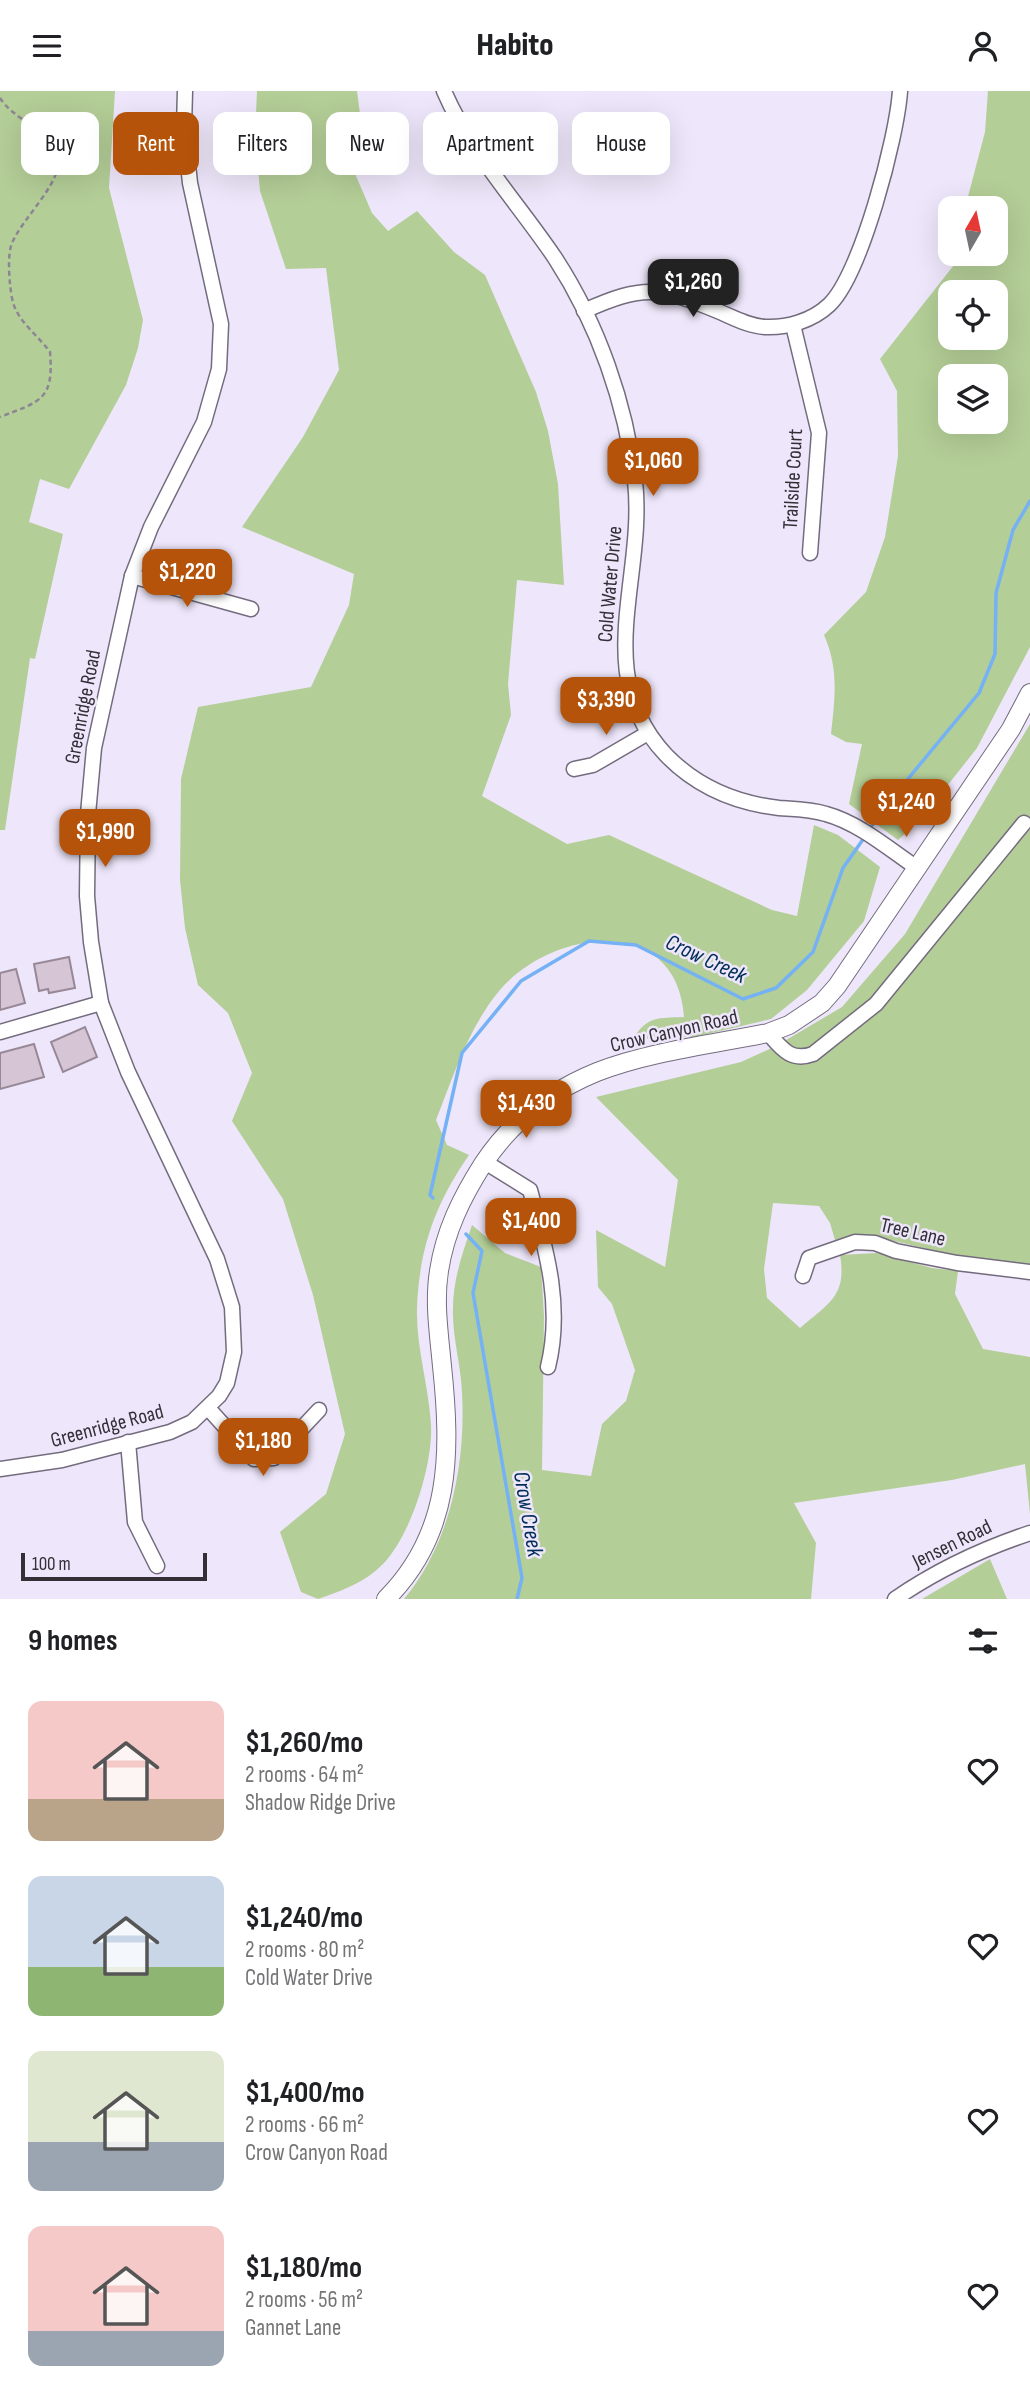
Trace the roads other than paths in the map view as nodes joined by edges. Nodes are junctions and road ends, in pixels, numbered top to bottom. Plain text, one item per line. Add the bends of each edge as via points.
1 (185, 91) edge
2 (444, 91) edge
3 (900, 91) edge
4 (584, 310) junction
5 (793, 325) junction
6 (810, 553) dead end
7 (132, 576) junction
8 (251, 610) dead end
9 (1030, 693) edge
10 (648, 733) junction
11 (574, 769) dead end
12 (1024, 823) dead end
13 (917, 867) junction
14 (101, 1003) junction
15 (0, 1032) edge
16 (768, 1033) junction
17 (485, 1162) junction
18 (1030, 1272) edge
19 (803, 1276) dead end
20 (548, 1367) dead end
21 (208, 1408) junction
22 (319, 1410) dead end
23 (128, 1442) junction
24 (0, 1469) edge
25 (15, 1469) junction
26 (0, 1478) edge
27 (1030, 1533) edge
28 (158, 1566) dead end
29 (386, 1599) edge
30 (895, 1599) edge

1 - 7 street, Greenridge Road via 190,183 221,324 219,369 204,422 150,527
2 - 4 street, Cold Water Drive via 468,137 554,257
3 - 5 street via 889,161 849,278 827,307
4 - 5 street via 650,290 674,292 764,327
4 - 10 street, Cold Water Drive via 622,407 635,482 635,562 625,675
5 - 6 street, Trailside Court via 819,433
7 - 8 street
7 - 14 street, Greenridge Road via 94,748 88,814 90,930
9 - 13 main road, Crow Canyon Road via 1011,729
10 - 11 street via 593,765
10 - 13 street, Cold Water Drive via 681,769 714,791 745,802 827,814
12 - 16 street via 876,1004 802,1058 790,1055
13 - 16 main road, Crow Canyon Road via 822,1003
14 - 15 street
14 - 21 street, Greenridge Road via 128,1072 217,1259 232,1307 232,1368
16 - 17 main road, Crow Canyon Road via 597,1072 540,1102 510,1128
17 - 20 street via 530,1190 551,1265 556,1336
17 - 29 main road, Crow Canyon Road via 449,1229 439,1272 437,1309 448,1464 444,1490 426,1538
18 - 19 street, Tree Lane via 855,1242 809,1258
21 - 22 street via 254,1459 264,1461 274,1458
21 - 23 street, Greenridge Road via 170,1432
23 - 25 street, Greenridge Road
23 - 28 street via 135,1523
24 - 25 street, Greenridge Road
25 - 26 street, Greenridge Road
27 - 30 street, Jensen Road via 929,1576

